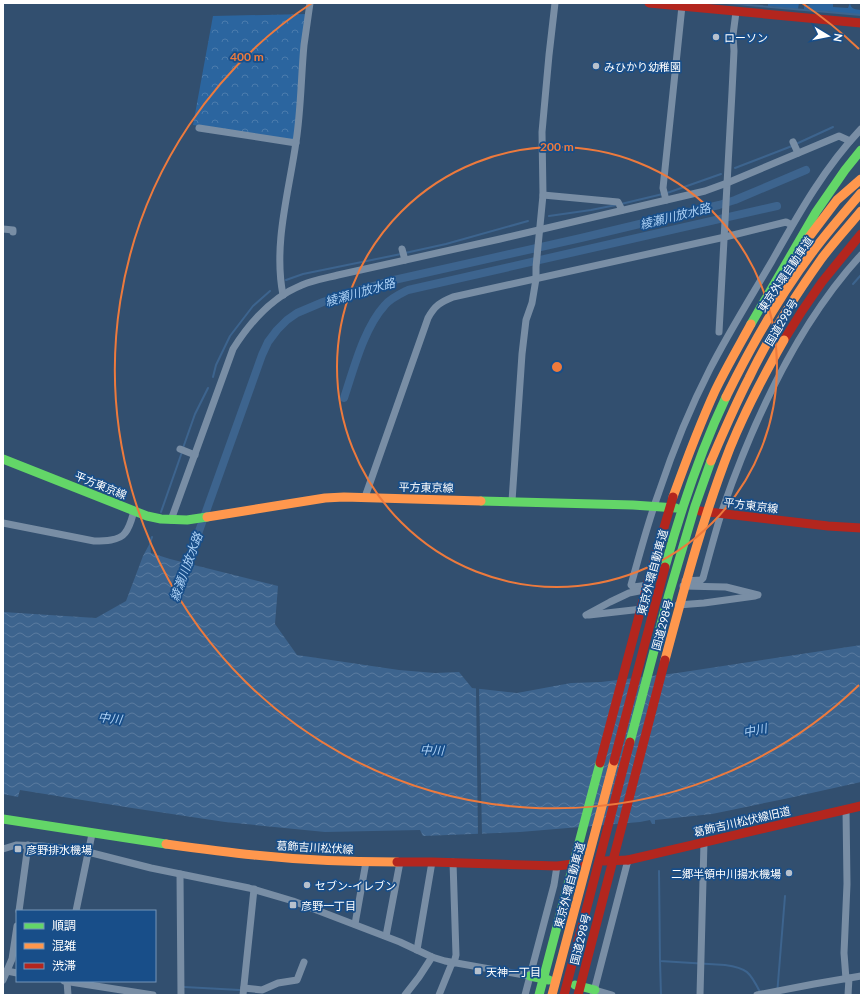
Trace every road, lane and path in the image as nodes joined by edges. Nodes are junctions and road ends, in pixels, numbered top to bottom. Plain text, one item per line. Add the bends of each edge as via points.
1 (310, 3) edge
2 (555, 3) edge
3 (649, 3) edge
4 (682, 6) junction
5 (736, 12) junction
6 (861, 23) edge
7 (199, 128) dead end
8 (861, 129) edge
9 (850, 141) junction
10 (296, 143) junction
11 (794, 144) dead end
12 (861, 150) edge
13 (798, 154) junction
14 (861, 179) edge
15 (727, 183) junction
16 (861, 193) edge
17 (542, 195) junction
18 (665, 196) junction
19 (620, 207) junction
20 (861, 210) edge
21 (792, 226) junction
22 (861, 227) edge
23 (3, 229) edge
24 (540, 229) junction
25 (13, 232) dead end
26 (861, 234) edge
27 (725, 237) junction
28 (861, 255) edge
29 (536, 279) junction
30 (822, 282) junction
31 (283, 295) junction
32 (763, 303) junction
33 (720, 332) dead end
34 (180, 449) dead end
35 (195, 455) junction
36 (3, 459) edge
37 (365, 497) junction
38 (512, 501) junction
39 (654, 506) junction
40 (134, 511) junction
41 (722, 513) junction
42 (171, 520) junction
43 (3, 523) edge
44 (861, 528) edge
45 (668, 582) junction
46 (861, 806) edge
47 (846, 809) junction
48 (3, 819) edge
49 (92, 834) junction
50 (704, 842) junction
51 (28, 846) junction
52 (3, 849) edge
53 (88, 852) junction
54 (628, 860) junction
55 (366, 862) junction
56 (400, 862) junction
57 (432, 862) junction
58 (453, 862) junction
59 (557, 866) junction
60 (180, 874) junction
61 (254, 890) junction
62 (19, 910) edge
63 (76, 910) edge
64 (354, 924) junction
65 (16, 933) edge
66 (386, 936) junction
67 (417, 950) junction
68 (432, 957) junction
69 (304, 962) dead end
70 (453, 963) junction
71 (7, 971) junction
72 (16, 973) edge
73 (530, 976) junction
74 (861, 976) edge
75 (848, 978) junction
76 (3, 980) edge
77 (66, 982) edge
78 (70, 982) edge
79 (243, 991) edge
80 (113, 992) edge
81 (594, 992) edge
82 (784, 992) edge
83 (68, 995) edge
84 (153, 995) edge
85 (181, 995) edge
86 (404, 995) edge
87 (439, 995) edge
88 (525, 995) edge
89 (539, 995) edge
90 (552, 995) edge
91 (565, 995) edge
92 (578, 995) edge
93 (612, 995) edge
94 (700, 995) edge
95 (757, 995) edge
96 (848, 995) edge

1 - 10 street
2 - 17 street via 542,132
3 - 4 main road
4 - 5 main road
4 - 18 street via 663,188
5 - 6 main road
5 - 15 street via 732,35 734,51
7 - 10 street
8 - 9 street
9 - 13 street via 839,136
9 - 21 street via 803,206
10 - 31 street via 281,233 280,283
11 - 13 street
12 - 32 main road via 810,220
13 - 15 street
14 - 32 main road via 833,206 800,248
15 - 18 street via 704,191
15 - 27 street
16 - 90 main road, 東京外環自動車道, bridge via 813,251 762,330 722,405 703,450 670,549
17 - 19 street
17 - 24 street
18 - 19 street
19 - 24 street
20 - 91 main road, 東京外環自動車道, bridge via 823,257 771,337 749,377 709,466 669,594
21 - 27 street via 786,222
21 - 39 street via 710,369 676,446
22 - 30 main road, 国道298号
23 - 25 street
24 - 29 street
24 - 31 street via 404,255 312,281
26 - 30 main road, 国道298号
27 - 29 street
27 - 33 street
28 - 41 street via 820,306 790,356 753,431
29 - 37 street via 453,297 442,301 431,312
29 - 38 street via 526,320 522,354
30 - 92 main road, 国道298号, bridge via 784,340 762,380 717,484 679,608
31 - 35 street via 259,314 233,349
32 - 89 main road, bridge via 710,401 666,520
34 - 35 street
35 - 42 street
36 - 40 main road, 平方東京線
37 - 38 main road, 平方東京線
37 - 42 main road, 平方東京線 via 325,498 187,520
38 - 39 main road, 平方東京線
39 - 41 main road, 平方東京線
39 - 45 street via 632,584 633,587
40 - 42 main road, 平方東京線
40 - 43 street via 125,534 106,541 94,541
41 - 44 main road, 平方東京線
41 - 45 street via 703,578 697,581
45 - 45 street via 679,586 726,587 758,595 586,615 629,593
46 - 47 main road, 葛飾吉川松伏線旧道
47 - 50 main road, 葛飾吉川松伏線旧道
47 - 75 street via 847,884 844,953
48 - 49 main road, 葛飾吉川松伏線
49 - 53 street
49 - 55 main road, 葛飾吉川松伏線 via 255,855
50 - 54 main road, 葛飾吉川松伏線旧道
50 - 94 street
51 - 52 street via 16,845
51 - 53 street
51 - 62 street
53 - 60 street
53 - 63 street
54 - 59 main road, 葛飾吉川松伏線
54 - 81 street
55 - 56 main road, 葛飾吉川松伏線
55 - 64 street
56 - 57 main road, 葛飾吉川松伏線
56 - 66 street
57 - 58 main road, 葛飾吉川松伏線
57 - 67 street
58 - 59 main road, 葛飾吉川松伏線
58 - 70 street via 456,948
59 - 73 street
60 - 61 street
60 - 85 street
61 - 64 street via 293,901
61 - 79 street
64 - 66 street
65 - 71 street via 12,959
66 - 67 street
67 - 68 street
68 - 70 street
68 - 86 street
69 - 79 street via 297,980 278,983 262,990
70 - 73 street
70 - 87 street
71 - 72 street
71 - 76 street
73 - 81 main road
73 - 88 street
74 - 75 street
75 - 82 street
75 - 96 street
77 - 83 street
78 - 80 street
80 - 84 street
81 - 93 street
82 - 95 street

